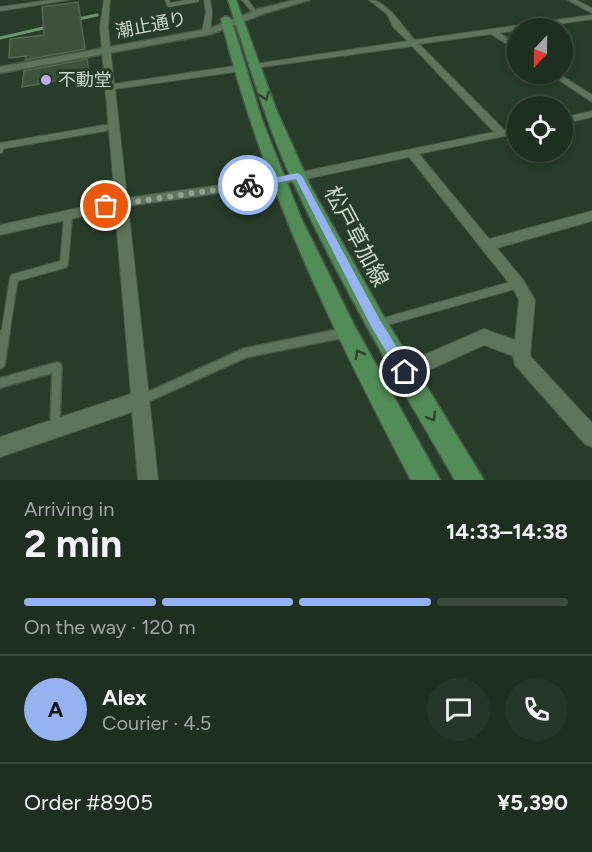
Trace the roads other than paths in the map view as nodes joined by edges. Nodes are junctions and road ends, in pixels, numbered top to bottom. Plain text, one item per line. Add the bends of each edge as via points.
1 (65, 0) edge
2 (108, 0) edge
3 (167, 0) edge
4 (197, 0) edge
5 (207, 0) edge
6 (232, 0) edge
7 (245, 0) edge
8 (305, 0) edge
9 (372, 0) edge
10 (571, 0) edge
11 (0, 9) edge
12 (592, 11) edge
13 (256, 13) junction
14 (592, 17) edge
15 (230, 18) junction
16 (206, 32) junction
17 (493, 32) junction
18 (507, 42) edge
19 (413, 43) junction
20 (107, 50) junction
21 (248, 67) junction
22 (0, 70) edge
23 (569, 84) edge
24 (112, 87) junction
25 (592, 99) edge
26 (592, 114) edge
27 (573, 118) edge
28 (114, 126) junction
29 (507, 132) edge
30 (501, 133) junction
31 (0, 150) edge
32 (411, 152) junction
33 (298, 176) junction
34 (278, 181) junction
35 (121, 203) junction
36 (68, 215) junction
37 (592, 216) edge
38 (0, 230) edge
39 (487, 245) junction
40 (518, 284) junction
41 (376, 324) junction
42 (347, 332) junction
43 (522, 351) junction
44 (0, 364) edge
45 (405, 372) junction
46 (0, 383) edge
47 (140, 400) junction
48 (55, 428) junction
49 (592, 437) edge
50 (0, 447) edge
51 (148, 480) edge
52 (426, 480) edge
53 (470, 480) edge

1 - 11 street
2 - 20 street via 104,27
3 - 4 lane via 169,5
5 - 16 street
6 - 15 main road, 松戸草加線
7 - 13 street
8 - 13 street, 潮止通り
9 - 19 street via 390,13
10 - 12 street
13 - 15 street, 潮止通り
14 - 17 street
15 - 16 street, 潮止通り
15 - 21 main road, 松戸草加線
16 - 20 street, 潮止通り
17 - 18 street
17 - 19 street
19 - 21 street
19 - 30 street
20 - 22 street, 潮止通り
20 - 24 street
21 - 24 street
21 -> 33 main road, 松戸草加線
21 - 34 main road, 松戸草加線 via 253,114
23 - 25 street
24 - 28 street
26 - 27 street
28 - 31 lane via 1,146
28 - 35 street
29 - 30 street
30 - 32 street
32 - 33 street
32 - 39 street
33 - 34 street
33 - 41 main road, 松戸草加線
34 - 35 street
34 - 42 main road, 松戸草加線
35 - 36 street
35 - 47 street
36 - 38 street
36 - 44 lane via 64,264 14,278
37 - 39 street
39 - 40 street
40 - 41 lane
40 - 43 street via 527,300
41 - 45 main road, 松戸草加線
42 - 47 lane via 245,353
52 -> 42 main road, 松戸草加線
43 - 45 street via 484,337
43 - 49 street via 521,359
45 -> 53 main road, 松戸草加線
46 - 48 lane via 57,367
47 - 48 street
47 - 51 street
48 - 50 street

